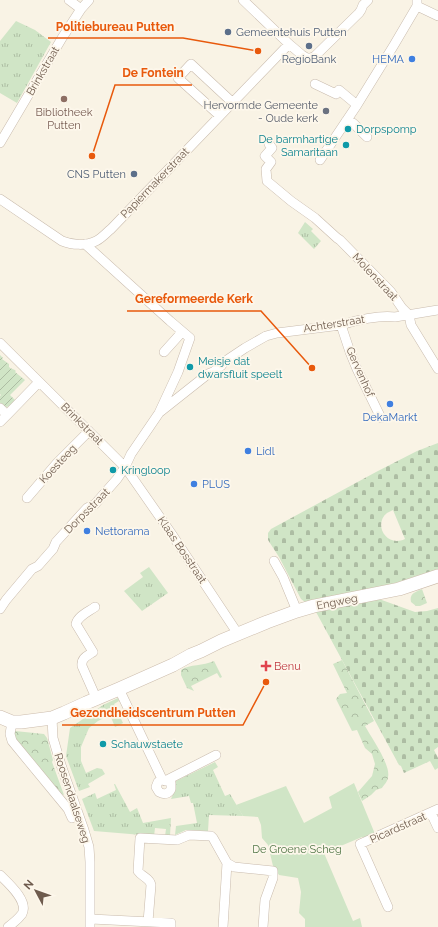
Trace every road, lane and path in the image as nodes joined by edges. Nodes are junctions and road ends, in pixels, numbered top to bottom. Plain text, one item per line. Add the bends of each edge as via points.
1 (69, 0) edge
2 (89, 0) edge
3 (243, 0) edge
4 (368, 0) edge
5 (417, 3) edge
6 (81, 9) junction
7 (438, 16) edge
8 (289, 44) junction
9 (315, 84) dead end
10 (233, 103) junction
11 (356, 105) junction
12 (220, 116) junction
13 (346, 121) junction
14 (367, 137) dead end
15 (0, 143) edge
16 (269, 144) dead end
17 (320, 160) dead end
18 (0, 199) edge
19 (85, 244) junction
20 (438, 310) edge
21 (409, 315) junction
22 (341, 325) junction
23 (182, 332) junction
24 (0, 343) edge
25 (164, 352) dead end
26 (438, 369) edge
27 (39, 382) junction
28 (0, 408) edge
29 (159, 413) junction
30 (7, 415) junction
31 (381, 418) dead end
32 (0, 422) edge
33 (89, 431) junction
34 (125, 466) junction
35 (27, 498) dead end
36 (274, 562) dead end
37 (438, 576) edge
38 (95, 607) dead end
39 (0, 609) edge
40 (297, 611) junction
41 (238, 634) junction
42 (119, 689) junction
43 (99, 698) junction
44 (11, 720) edge
45 (52, 721) junction
46 (216, 755) dead end
47 (435, 811) edge
48 (72, 818) dead end
49 (438, 828) edge
50 (227, 863) junction
51 (0, 875) edge
52 (388, 907) dead end
53 (148, 922) junction
54 (90, 923) edge
55 (8, 927) edge
56 (171, 927) edge
57 (223, 927) edge
58 (263, 927) edge

1 - 6 street
2 - 6 street, Brinkstraat
3 - 8 street
4 - 8 street via 359,13 315,56 307,58
5 - 7 street
5 - 11 street
6 - 15 street, Brinkstraat
8 - 10 street, Papiermakerstraat
9 - 11 street via 336,94 339,90
10 - 12 street, Papiermakerstraat
10 - 12 street via 191,64 178,78
11 - 13 street
12 - 19 street, Papiermakerstraat via 111,229 96,241
13 - 14 street via 353,123
13 - 17 street
16 - 21 street, Molenstraat via 272,148 265,156 271,162 266,169 266,181 340,240 391,292
18 - 19 street, Papiermakerstraat via 62,241
19 - 23 street
20 - 21 street, Achterstraat
21 - 22 street, Achterstraat via 381,316
21 - 26 street, Molenstraat via 411,325
22 - 29 street, Achterstraat via 266,336 224,362
22 - 31 street, Gervenhof via 357,369
23 - 25 street
23 - 29 street, Dorpsstraat via 190,338
24 - 27 street, Brinkstraat
27 - 30 street
27 - 33 street, Brinkstraat
28 - 30 street
29 - 34 street, Dorpsstraat
30 - 32 street
33 - 34 street, Brinkstraat
33 - 35 street, Koesteeg
34 - 39 street, Dorpsstraat via 100,499 87,508 56,542 48,555 32,569
34 - 41 street, Klaas Bosstraat
36 - 40 street
37 - 40 street, Engweg via 399,589
38 - 43 street via 79,618 76,624 93,652 81,662
40 - 41 street, Engweg
41 - 42 street, Engweg
42 - 43 street, Engweg
42 - 46 street via 165,780
43 - 45 street, Engweg
44 - 45 street, Engweg
44 - 48 street, Roosendaalseweg via 12,741 68,809
45 - 54 street, Roosendaalseweg via 53,738 60,765 89,847
47 - 49 street, Picardstraat
47 - 52 street, Picardstraat via 360,844
50 - 53 street via 211,836 188,835 177,840 140,838 138,871 151,885
50 - 57 street
50 - 58 street via 234,867 273,871 265,900
51 - 55 street via 23,903 22,913
53 - 54 street
53 - 56 street via 171,923

